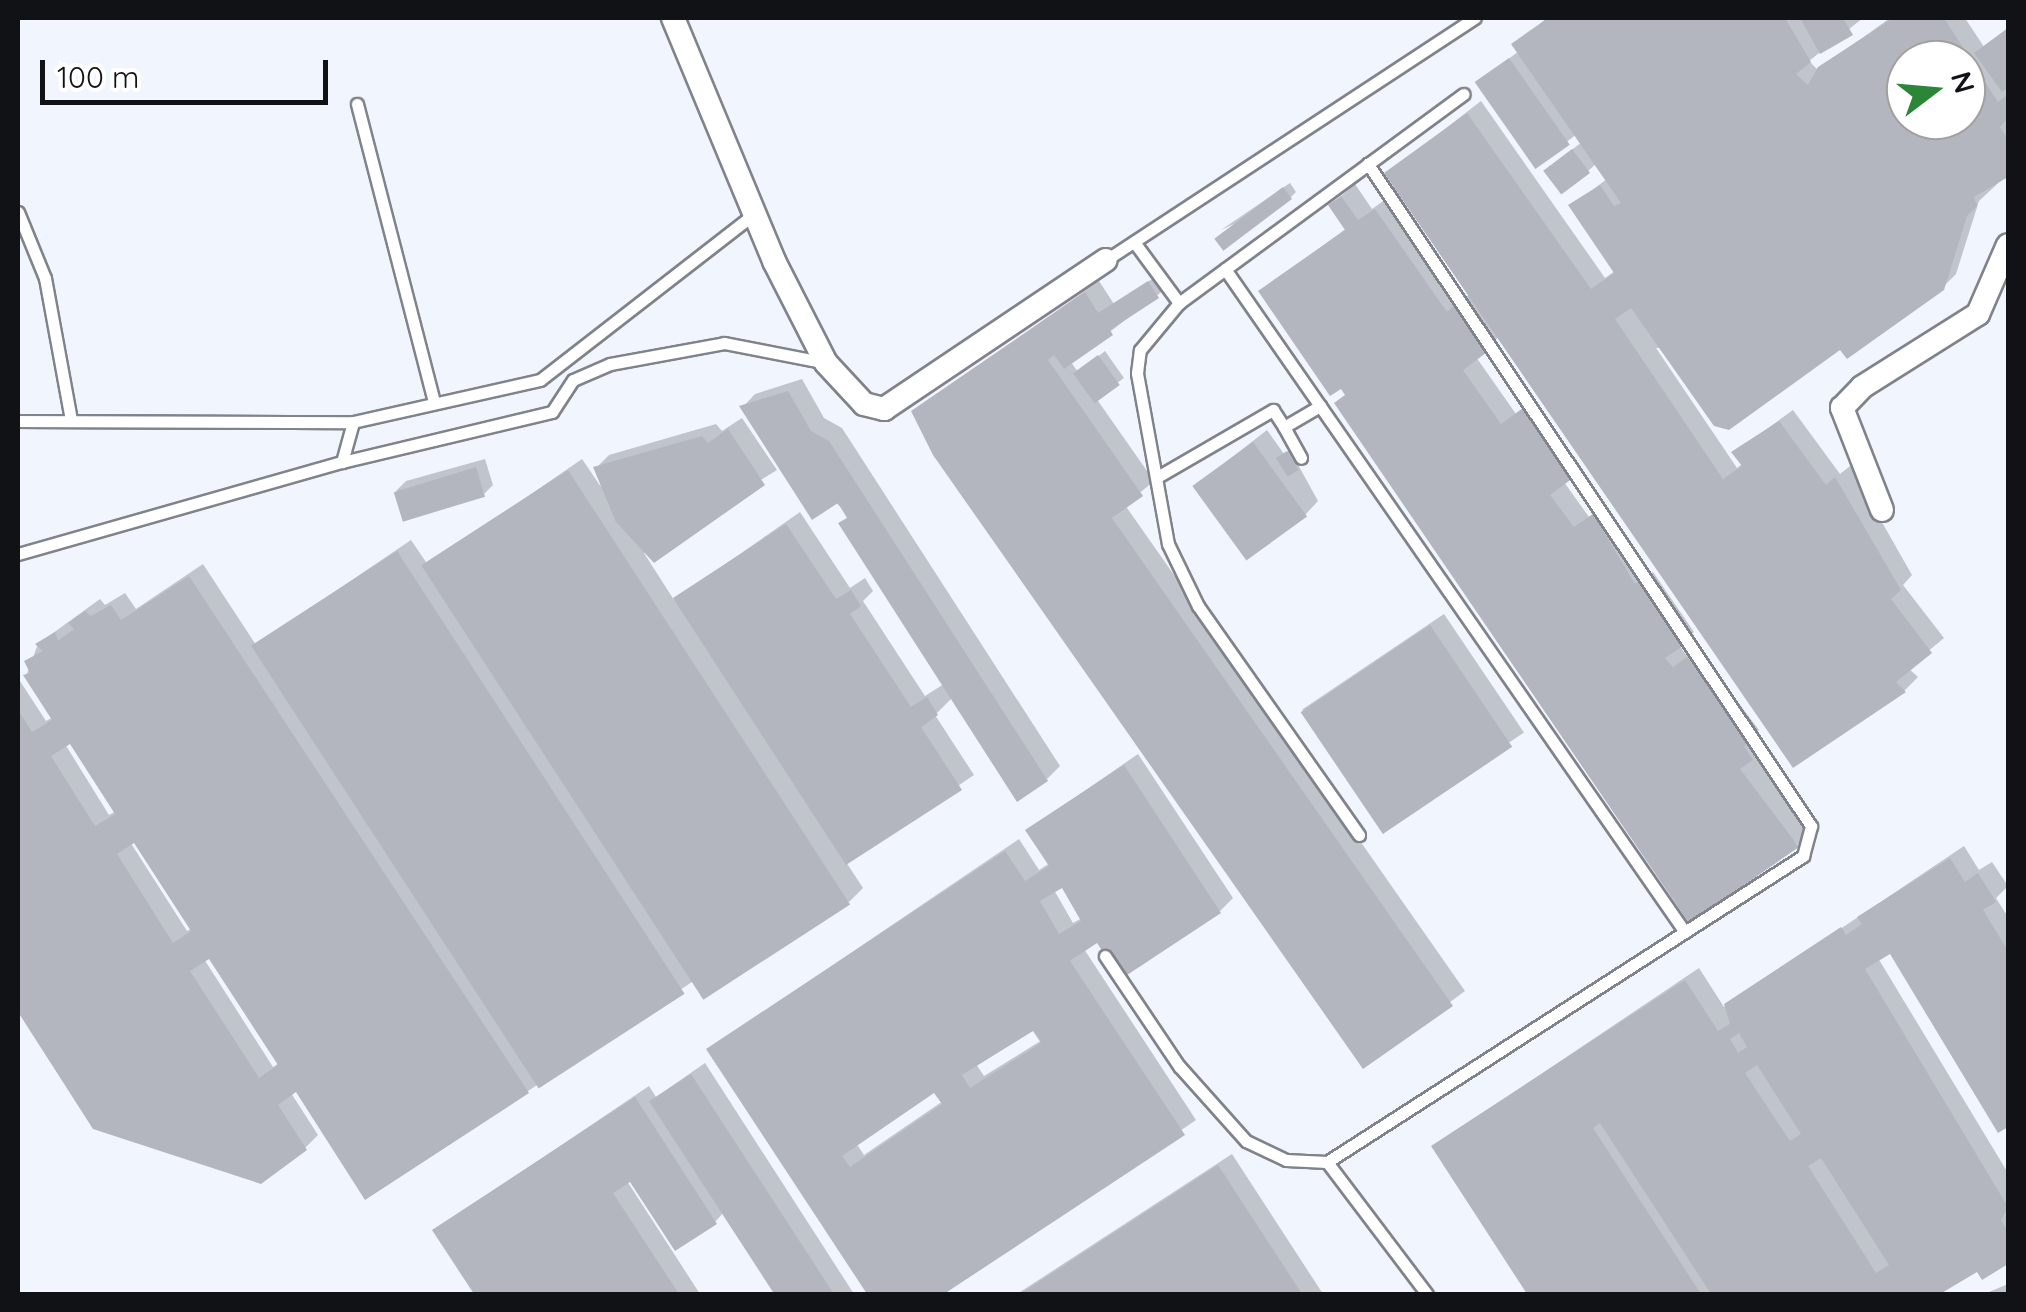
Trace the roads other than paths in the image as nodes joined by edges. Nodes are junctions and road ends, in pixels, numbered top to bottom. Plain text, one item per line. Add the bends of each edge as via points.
1 (673, 18) edge
2 (1475, 18) edge
3 (1462, 94) dead end
4 (357, 104) dead end
5 (1368, 164) junction
6 (18, 212) edge
7 (754, 214) junction
8 (1134, 242) junction
9 (2008, 245) edge
10 (1106, 260) joint
11 (1225, 269) junction
12 (1179, 304) junction
13 (826, 364) junction
14 (434, 402) junction
15 (1320, 406) junction
16 (71, 420) junction
17 (18, 421) edge
18 (354, 422) junction
19 (1284, 428) junction
20 (1301, 458) dead end
21 (342, 462) junction
22 (1158, 476) junction
23 (1882, 510) dead end
24 (18, 554) edge
25 (1359, 835) dead end
26 (1684, 932) junction
27 (1104, 956) dead end
28 (1326, 1162) junction
29 (1427, 1294) edge

1 - 7 street
2 - 8 lane
3 - 5 lane
4 - 14 lane
5 - 11 lane
5 - 26 lane via 1810,826 1803,856
6 - 16 lane via 45,278
7 - 13 street
7 - 14 lane via 551,376
8 - 10 lane
8 - 12 lane
9 - 23 street via 1978,314 1862,387 1842,408
10 - 13 street via 884,409 864,404
11 - 12 lane
11 - 15 lane
12 - 22 lane via 1140,350 1137,373
13 - 21 lane via 724,343 610,364 572,380 552,412
14 - 18 lane
15 - 19 lane
15 - 26 lane
16 - 17 lane
16 - 18 lane
18 - 21 lane
19 - 20 lane
19 - 22 lane via 1273,410
21 - 24 lane
22 - 25 lane via 1168,544 1198,606
26 - 28 lane
27 - 28 lane via 1179,1066 1246,1141 1286,1160
28 - 29 lane

